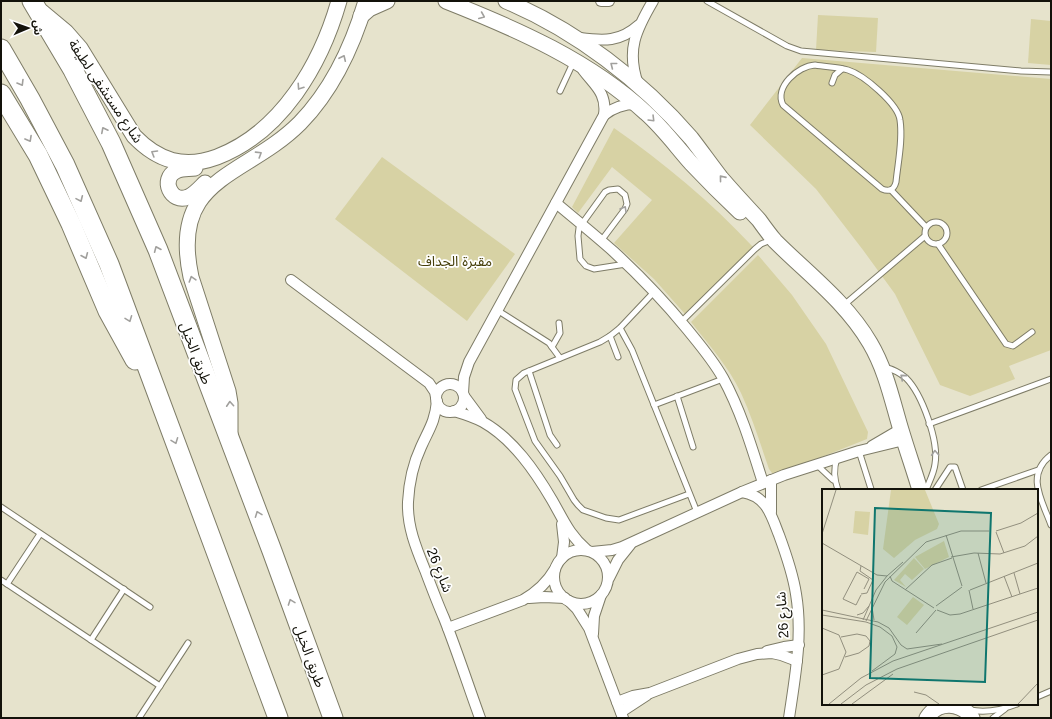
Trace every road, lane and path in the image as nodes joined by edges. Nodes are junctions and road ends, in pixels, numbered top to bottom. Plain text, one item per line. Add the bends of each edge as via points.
1 (339, 1) edge
2 (366, 1) edge
3 (387, 1) edge
4 (446, 1) edge
5 (506, 1) edge
6 (601, 1) edge
7 (609, 1) edge
8 (653, 1) edge
9 (707, 1) edge
10 (34, 4) edge
11 (361, 16) junction
12 (640, 23) junction
13 (573, 38) junction
14 (1, 49) edge
15 (577, 63) junction
16 (842, 69) junction
17 (1051, 72) edge
18 (832, 83) dead end
19 (638, 84) junction
20 (560, 91) dead end
21 (1, 94) edge
22 (636, 104) junction
23 (604, 115) junction
24 (231, 151) junction
25 (243, 164) junction
26 (892, 190) junction
27 (556, 203) junction
28 (582, 224) junction
29 (926, 227) junction
30 (925, 236) junction
31 (774, 240) junction
32 (601, 241) junction
33 (938, 244) junction
34 (626, 264) junction
35 (291, 280) dead end
36 (654, 292) junction
37 (842, 306) junction
38 (497, 310) junction
39 (681, 322) junction
40 (559, 323) dead end
41 (620, 328) junction
42 (1032, 332) dead end
43 (610, 336) junction
44 (552, 347) junction
45 (618, 357) dead end
46 (560, 358) junction
47 (469, 362) junction
48 (881, 366) junction
49 (529, 371) junction
50 (723, 379) junction
51 (1051, 379) edge
52 (424, 380) junction
53 (446, 385) junction
54 (156, 390) junction
55 (464, 395) junction
56 (677, 396) junction
57 (436, 399) junction
58 (654, 405) junction
59 (454, 411) junction
60 (484, 422) junction
61 (929, 424) junction
62 (431, 429) junction
63 (902, 434) junction
64 (230, 442) junction
65 (557, 445) dead end
66 (693, 447) dead end
67 (863, 450) junction
68 (1051, 455) edge
69 (838, 458) junction
70 (817, 464) junction
71 (1038, 470) junction
72 (834, 480) junction
73 (767, 482) junction
74 (838, 489) edge
75 (871, 489) edge
76 (920, 489) edge
77 (926, 489) edge
78 (936, 489) edge
79 (963, 489) edge
80 (984, 489) edge
81 (1037, 489) edge
82 (742, 492) junction
83 (1038, 492) edge
84 (690, 494) junction
85 (1, 507) edge
86 (697, 512) junction
87 (771, 512) junction
88 (560, 516) junction
89 (1051, 525) edge
90 (40, 534) junction
91 (632, 544) junction
92 (589, 551) junction
93 (562, 558) junction
94 (556, 568) junction
95 (1, 580) edge
96 (608, 580) junction
97 (7, 584) junction
98 (124, 589) junction
99 (602, 595) junction
100 (523, 600) junction
101 (567, 600) junction
102 (150, 607) dead end
103 (448, 628) junction
104 (594, 638) junction
105 (92, 640) junction
106 (188, 643) dead end
107 (799, 645) junction
108 (763, 653) junction
109 (797, 661) junction
110 (160, 686) junction
111 (1051, 691) edge
112 (650, 692) junction
113 (1038, 697) edge
114 (616, 702) junction
115 (1015, 705) edge
116 (1008, 708) junction
117 (963, 710) edge
118 (933, 711) edge
119 (622, 715) edge
120 (139, 718) edge
121 (278, 718) edge
122 (332, 718) edge
123 (480, 718) edge
124 (788, 718) edge
125 (993, 718) edge

1 -> 24 main road, شارع مستشفى لطيفة via 319,54 296,92 264,128
2 - 11 main road
3 - 11 main road via 369,9
4 -> 15 main road via 511,28
5 - 13 main road via 547,20
6 - 7 street
8 - 12 street
9 - 17 lane via 787,46 802,51
24 -> 10 main road, شارع مستشفى لطيفة via 198,162 184,163 156,155 144,147 134,136 80,48
64 -> 10 highway, طريق الخيل via 158,250 111,143 73,70
25 -> 11 main road via 281,139 314,107 340,65
12 - 13 street via 632,31 612,40
12 - 19 street via 632,60
19 -> 13 main road via 598,53
14 -> 54 highway via 65,165 109,264
15 - 20 lane
15 - 22 main road
15 - 23 street via 601,91 605,103
16 - 18 lane via 835,75
16 - 26 lane via 861,77 892,102 897,110 900,118 900,143 896,182
16 - 26 lane via 815,65 802,68 783,86 781,100 786,108 882,189
31 -> 19 main road via 687,134
21 -> 54 highway via 26,133 49,177 116,327
22 - 23 street via 622,105
22 -> 31 main road via 749,222
23 - 27 street
24 - 25 main road via 205,166 175,171 168,182 171,194 178,198 187,198 226,169
64 -> 25 main road via 228,391 191,278 186,240 194,210 201,198 213,184
26 - 29 lane
27 - 28 street
27 - 38 street
28 - 32 street
32 -> 28 lane via 625,209 627,199 622,191 613,189 605,192
28 - 34 lane via 578,236 580,259 586,266 594,269
29 - 30 lane
29 - 33 lane via 935,221 944,226 946,236
30 - 33 lane via 928,241
30 - 37 lane
31 - 37 main road
31 - 39 lane via 767,241 755,249
32 - 34 street
33 - 42 lane via 1006,344 1013,346
34 - 36 street
35 - 52 street
36 - 39 street
36 - 41 lane
37 - 48 main road via 869,342
38 - 44 lane
38 - 47 street
39 - 50 street
40 - 44 lane via 559,337
41 - 43 lane
41 - 58 lane via 629,343
43 - 45 lane
43 - 46 lane
44 - 46 lane
46 - 49 lane
47 - 53 street
47 - 55 street via 464,377
61 -> 48 lane via 921,403 905,377 893,369
48 - 63 main road via 891,391
49 - 65 lane via 550,435
49 - 84 lane via 519,376 515,389 532,434 583,510 619,520
50 - 56 lane
50 - 73 street
51 - 61 lane
52 - 53 street
52 - 57 street via 433,387
53 - 55 street via 459,387
53 - 57 street via 439,390
54 -> 121 highway
55 - 59 street via 463,404
55 - 60 street
56 - 58 lane
56 - 66 lane
57 - 59 street via 441,408
57 - 62 street, شارع 26
58 - 84 lane
59 - 60 street
59 - 62 street, شارع 26
60 - 88 street via 522,458 544,486
77 -> 61 lane via 935,465 936,450
62 - 103 street, شارع 26 via 414,465 408,505 409,525 414,544
63 - 67 street
63 - 76 main road
122 -> 64 highway, طريق الخيل
67 - 69 street
67 - 75 lane
68 - 71 lane
69 - 70 street
69 - 72 lane
70 - 72 lane
70 - 73 street
71 - 80 lane
71 - 81 lane
72 - 74 lane
73 - 82 street
73 - 87 street, شارع 26
78 - 79 lane via 950,467 955,467
82 - 86 street
82 - 87 street, شارع 26 via 751,493 759,498
83 - 89 lane
84 - 86 lane
85 - 90 lane
86 - 91 street
87 - 107 street, شارع 26 via 795,587
88 - 92 street via 572,535
88 - 93 street via 564,537
90 - 97 lane
90 - 98 lane
91 - 92 street via 612,550
91 - 96 street via 618,560
92 - 93 street via 571,552
92 - 96 street via 604,562
93 - 94 street
94 - 100 street via 543,587
94 - 101 street via 556,584
95 - 97 lane
96 - 99 street
97 - 105 lane
98 - 102 lane
98 - 105 lane
99 - 101 street via 586,604
99 - 104 street via 594,616
100 - 101 street via 544,597
100 - 103 street
101 - 104 street via 583,618
103 - 123 street, شارع 26
104 - 114 street
105 - 110 lane
106 - 110 lane
107 - 108 street via 784,646
107 - 109 street, شارع 26
108 - 109 street via 781,655
108 - 112 street via 738,659
109 - 124 street, شارع 26
110 - 120 lane
111 - 113 lane
112 - 114 street
112 - 119 street
114 - 119 street
115 - 116 lane
116 - 117 lane via 985,712
116 - 125 lane
117 - 118 main road via 956,706 944,705

